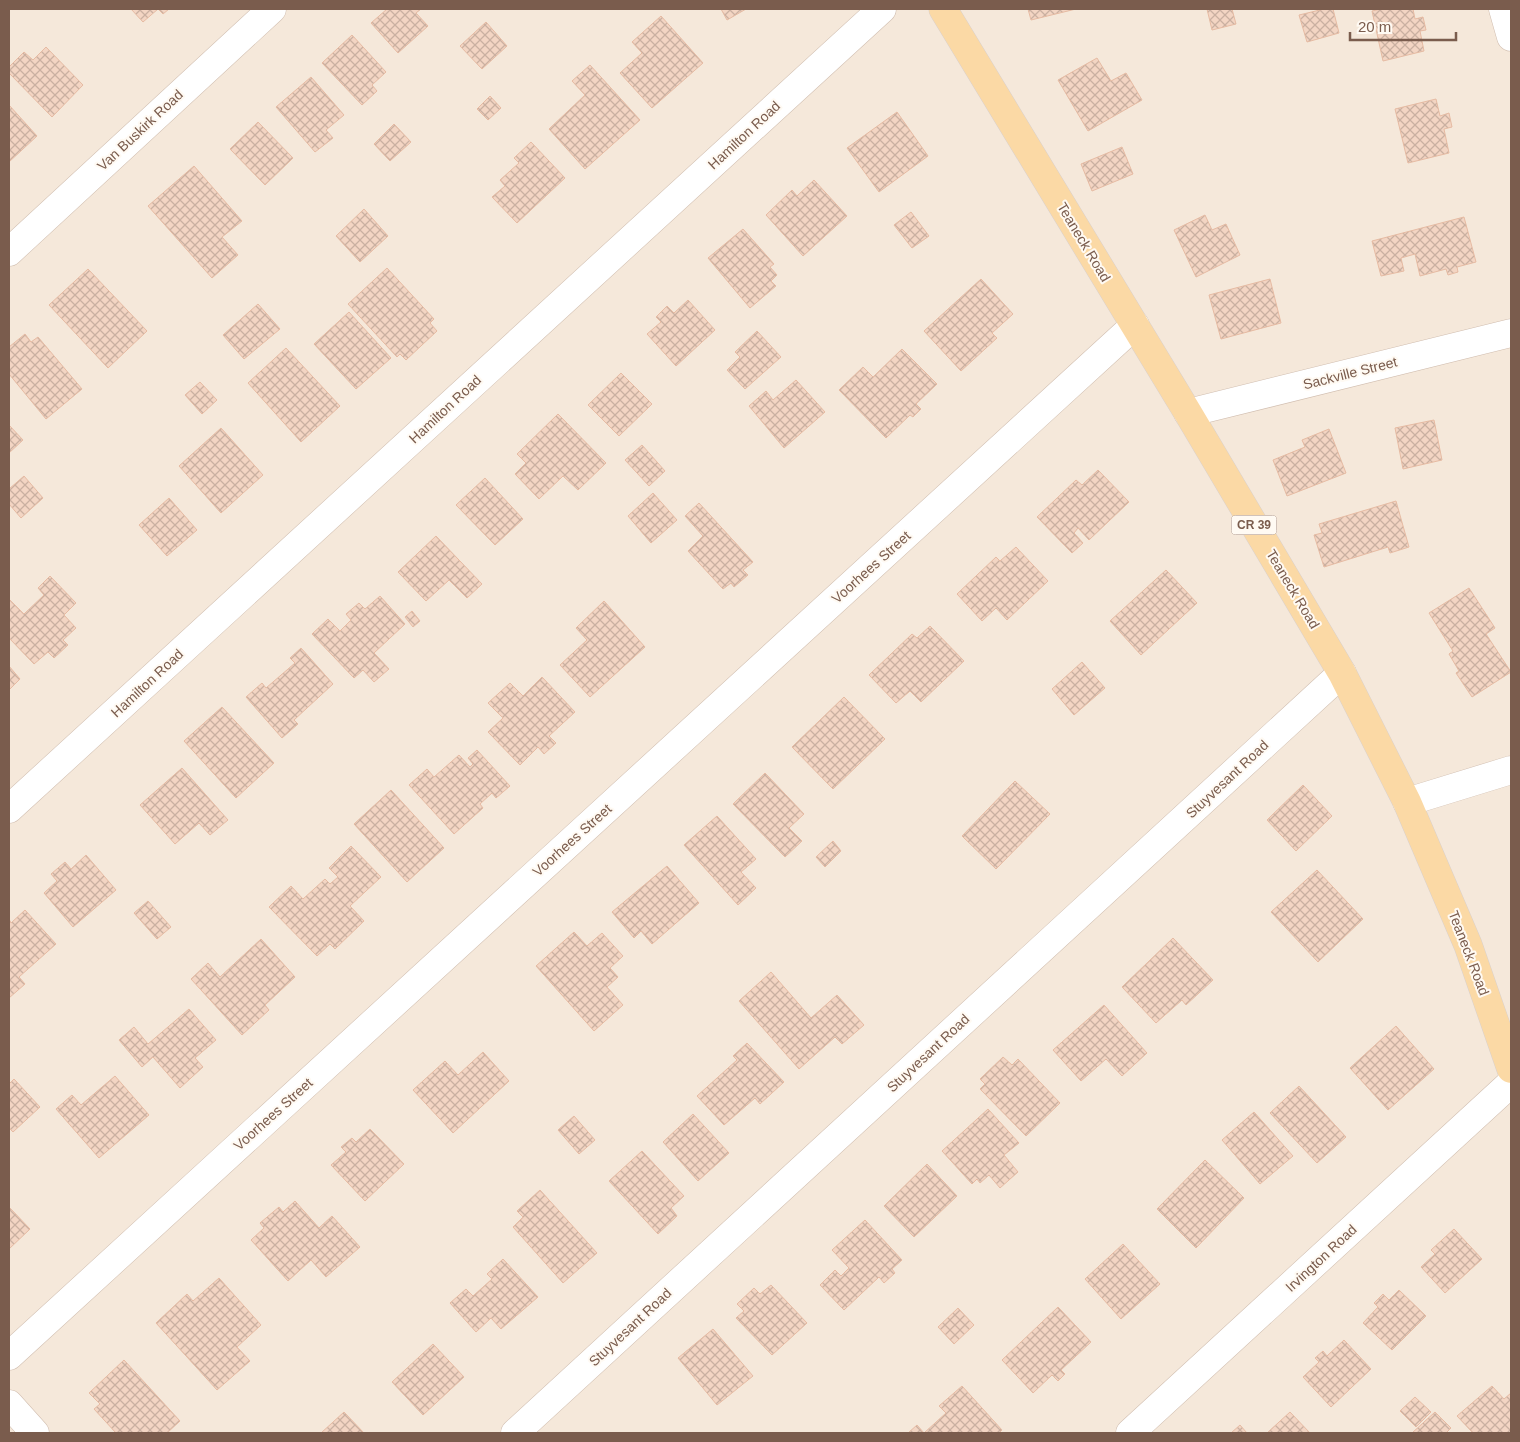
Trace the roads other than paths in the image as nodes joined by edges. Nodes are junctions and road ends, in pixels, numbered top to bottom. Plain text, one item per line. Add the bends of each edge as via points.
1 (272, 9) edge
2 (882, 9) edge
3 (943, 9) edge
4 (1503, 9) edge
5 (1511, 37) edge
6 (9, 252) edge
7 (1135, 325) junction
8 (1511, 333) edge
9 (1188, 413) junction
10 (1342, 673) junction
11 (1511, 770) edge
12 (1407, 802) junction
13 (9, 809) edge
14 (1511, 1068) edge
15 (1511, 1082) edge
16 (9, 1356) edge
17 (9, 1404) edge
18 (35, 1433) edge
19 (515, 1433) edge
20 (1130, 1433) edge

1 - 6 street, Van Buskirk Road
2 - 13 street, Hamilton Road
3 - 7 main road, Teaneck Road / CR 39
4 - 5 street
7 - 9 main road, Teaneck Road / CR 39
7 - 16 street, Voorhees Street
8 - 9 street, Sackville Street
9 - 10 main road, Teaneck Road / CR 39
10 - 12 main road, Teaneck Road / CR 39
10 - 19 street, Stuyvesant Road
11 - 12 street
12 - 14 main road, Teaneck Road / CR 39 via 1468,945
15 - 20 street, Irvington Road
17 - 18 street

